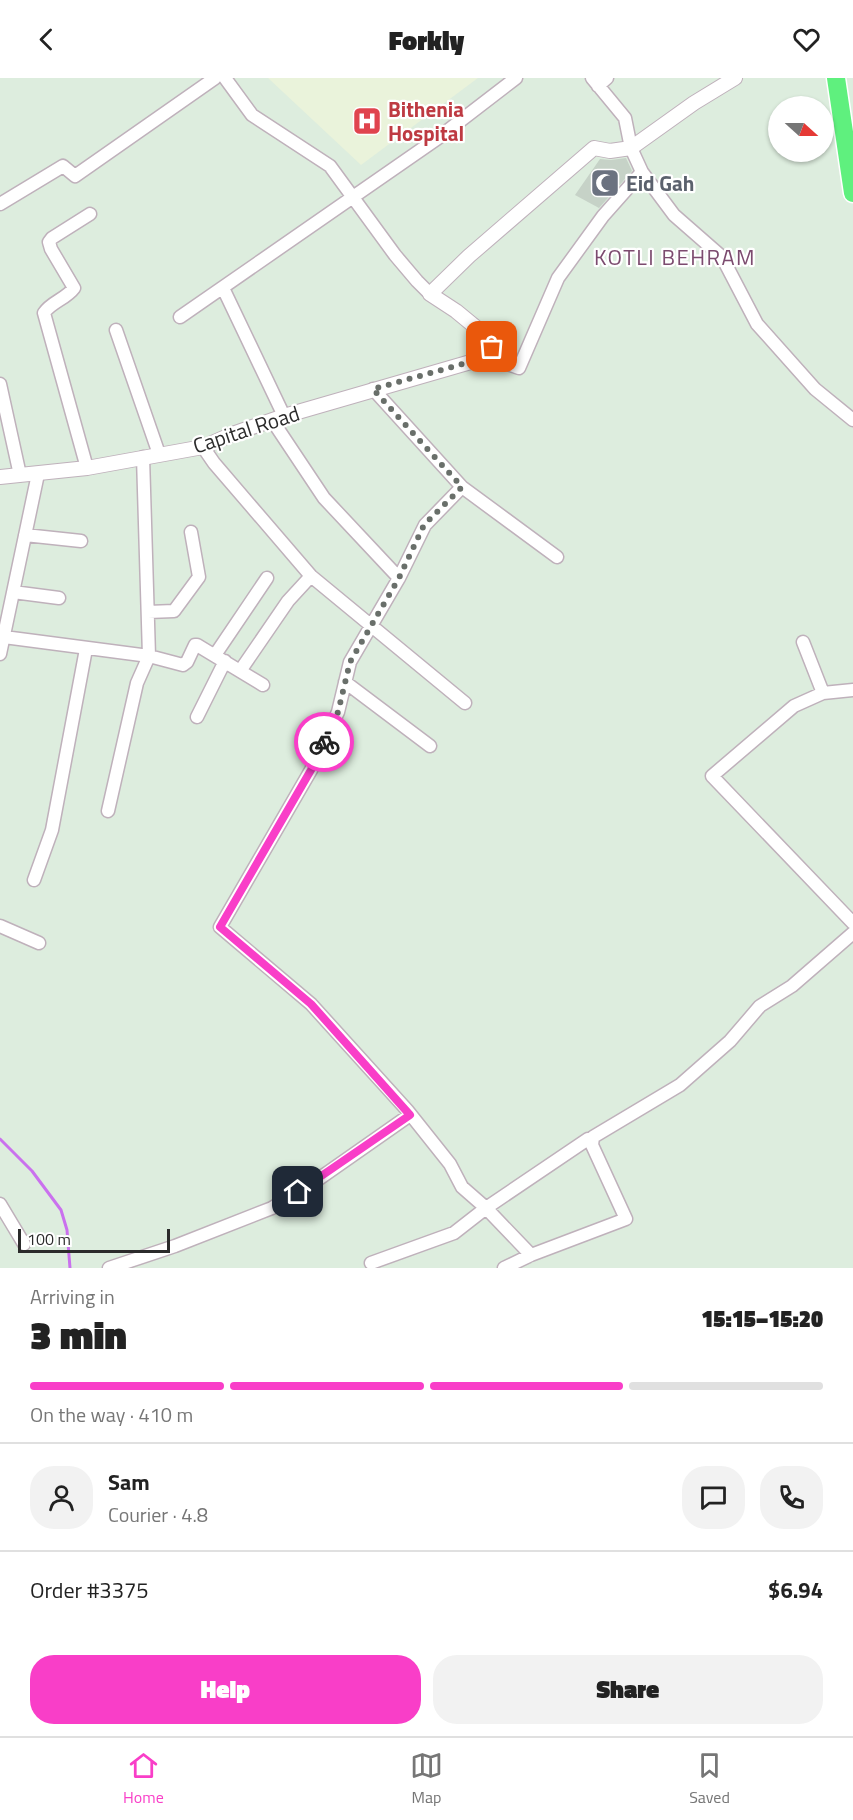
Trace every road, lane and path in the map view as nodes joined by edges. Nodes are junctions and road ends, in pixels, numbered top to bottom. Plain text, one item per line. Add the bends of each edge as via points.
1 (215, 78) edge
2 (225, 78) edge
3 (516, 78) edge
4 (735, 78) edge
5 (836, 78) edge
6 (599, 81) edge
7 (631, 148) junction
8 (642, 172) junction
9 (853, 193) edge
10 (353, 196) junction
11 (0, 204) edge
12 (90, 214) dead end
13 (223, 288) junction
14 (430, 294) junction
15 (180, 317) dead end
16 (116, 330) dead end
17 (488, 357) junction
18 (0, 384) edge
19 (373, 389) junction
20 (278, 418) junction
21 (853, 420) edge
22 (203, 447) junction
23 (159, 454) junction
24 (143, 457) junction
25 (87, 468) junction
26 (38, 474) junction
27 (20, 475) junction
28 (0, 477) edge
29 (462, 487) junction
30 (190, 532) dead end
31 (25, 535) junction
32 (81, 541) dead end
33 (557, 557) dead end
34 (311, 576) junction
35 (267, 578) dead end
36 (399, 578) junction
37 (13, 592) junction
38 (59, 598) dead end
39 (148, 612) junction
40 (372, 625) junction
41 (803, 642) dead end
42 (1, 646) edge
43 (86, 649) junction
44 (149, 656) junction
45 (220, 658) junction
46 (240, 671) junction
47 (345, 682) junction
48 (263, 686) dead end
49 (853, 690) edge
50 (823, 693) junction
51 (465, 703) dead end
52 (197, 717) dead end
53 (430, 746) dead end
54 (108, 811) dead end
55 (34, 880) dead end
56 (853, 923) edge
57 (0, 926) edge
58 (853, 933) edge
59 (39, 943) dead end
60 (410, 1115) junction
61 (588, 1138) dead end
62 (0, 1204) edge
63 (486, 1208) junction
64 (24, 1244) dead end
65 (531, 1255) junction
66 (371, 1263) dead end
67 (109, 1268) edge
68 (504, 1268) edge

1 - 11 street via 75,176 63,166
2 - 10 street via 252,115 330,166
3 - 10 street
4 - 7 street
5 - 9 main road
6 - 7 street via 625,118
7 - 8 street
7 - 14 street via 594,148
8 - 17 street via 603,216 558,278 519,368
8 - 21 street via 674,215 722,257 757,324 815,389
10 - 13 street
10 - 14 street via 395,255
12 - 25 street via 49,242 74,288 44,313
13 - 15 street
13 - 20 street
14 - 17 street via 490,339
16 - 23 street
17 - 19 street, Capital Road
18 - 27 street
19 - 20 street, Capital Road
19 - 29 street
20 - 22 street, Capital Road
20 - 36 street via 324,498
22 - 23 street, Capital Road
22 - 34 street
23 - 24 street, Capital Road
24 - 25 street, Capital Road
24 - 39 street
25 - 26 street, Capital Road
26 - 27 street, Capital Road
26 - 31 street
27 - 28 street, Capital Road
29 - 33 street
29 - 36 street via 424,525
30 - 39 street via 200,577 174,611
31 - 32 street
31 - 37 street
34 - 40 street
34 - 46 street via 288,601
35 - 45 street
36 - 40 street
37 - 38 street
37 - 42 street
39 - 44 street
40 - 47 street via 350,662
40 - 51 street
41 - 50 street
42 - 43 street
43 - 44 street
43 - 55 street via 52,830
44 - 45 street via 183,665 197,645
44 - 54 street via 137,684
45 - 46 street
45 - 52 street
46 - 48 street
47 - 53 street
47 - 60 street via 338,712 311,770 220,927 311,1004
49 - 50 street
50 - 56 street via 794,706 712,776
57 - 59 street
58 - 65 street via 792,986 760,1005 730,1041 680,1085 593,1137 592,1145 626,1219
60 - 63 street via 450,1164 462,1187
60 - 67 street via 272,1208
61 - 63 street
62 - 64 street
63 - 65 street
63 - 66 street via 454,1233
65 - 68 street

